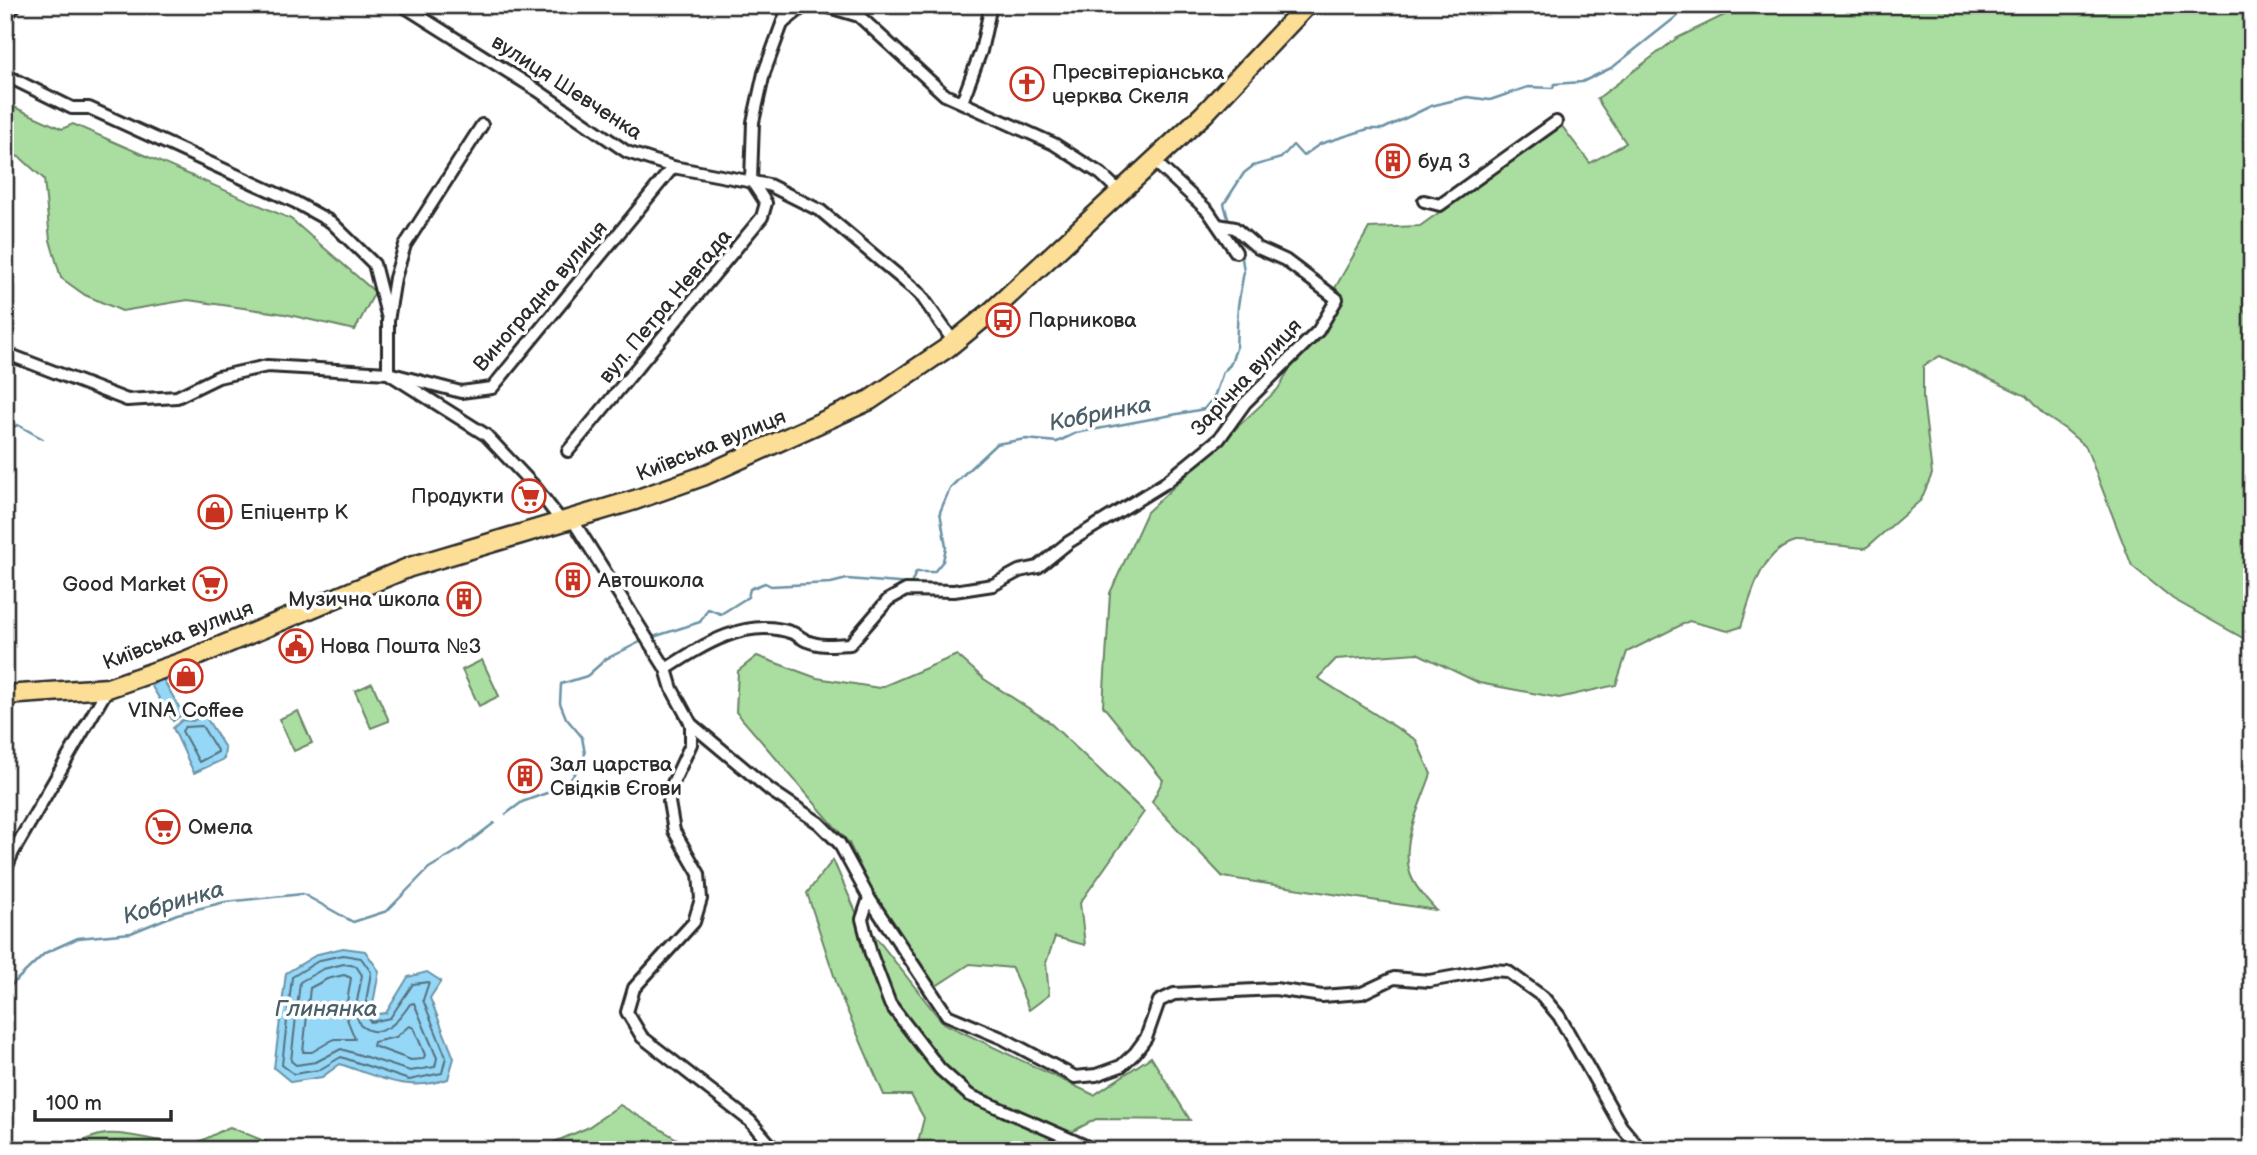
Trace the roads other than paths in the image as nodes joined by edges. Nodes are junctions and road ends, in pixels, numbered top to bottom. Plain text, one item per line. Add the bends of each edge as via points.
1 (15, 5) edge
2 (402, 5) edge
3 (789, 5) edge
4 (805, 5) edge
5 (822, 5) edge
6 (991, 5) edge
7 (1307, 5) edge
8 (5, 18) edge
9 (784, 22) junction
10 (5, 75) edge
11 (962, 102) junction
12 (1556, 122) dead end
13 (482, 125) dead end
14 (1153, 159) junction
15 (673, 167) junction
16 (751, 180) junction
17 (1119, 191) junction
18 (1424, 201) dead end
19 (1226, 226) junction
20 (1236, 252) dead end
21 (388, 321) junction
22 (954, 342) junction
23 (5, 353) edge
24 (388, 373) junction
25 (568, 451) dead end
26 (567, 520) junction
27 (666, 669) junction
28 (107, 688) junction
29 (5, 695) edge
30 (691, 724) junction
31 (5, 871) edge
32 (870, 898) junction
33 (775, 1150) edge
34 (1095, 1150) edge
35 (1641, 1150) edge

1 - 8 street
2 - 15 street, вулиця Шевченка via 627,152
3 - 9 street
4 - 9 street
5 - 11 street via 859,16 946,95
6 - 11 street via 981,51
7 - 14 main road, Київська вулиця via 1222,96
9 - 16 street via 764,73 753,122
10 - 21 street via 72,108 89,108 109,117 331,222 374,264
11 - 17 street via 1054,144
12 - 18 street via 1440,205
13 - 21 street via 405,245
14 - 17 main road, Київська вулиця
14 - 19 street
15 - 16 street, вулиця Шевченка
15 - 24 street, Виноградна вулиця via 492,388 461,392
16 - 22 street, вулиця Шевченка via 796,196 821,211 919,294
16 - 25 street, вул. Петра Невгада via 766,203 758,224
17 - 22 main road, Київська вулиця
19 - 20 street
19 - 27 street, Зарічна вулиця via 1284,260 1336,299 1318,331 1245,403 1219,439 1165,483 1069,542 1038,567 993,584 954,591 906,590 888,600 850,644 828,646 763,626 701,646
21 - 24 street
22 - 26 main road, Київська вулиця via 870,400 823,424 703,476
23 - 24 street, Виноградна вулиця via 127,400 177,397 218,377 267,366
24 - 26 street via 486,435
26 - 27 street
26 - 28 main road, Київська вулиця via 410,567
27 - 30 street
28 - 29 main road, Київська вулиця
28 - 31 street
30 - 32 street via 770,790 819,823 839,843
30 - 33 street via 691,744 669,802 674,831 699,874 701,899 694,922 634,988 627,1012 642,1037 750,1121
32 - 34 street via 862,919 890,1004 940,1069 969,1096
32 - 35 street via 947,1015 1075,1077 1096,1076 1121,1066 1146,1038 1159,1001 1174,994 1275,989 1322,996 1362,993 1394,978 1429,981 1507,971 1543,997 1559,1016 1621,1126

